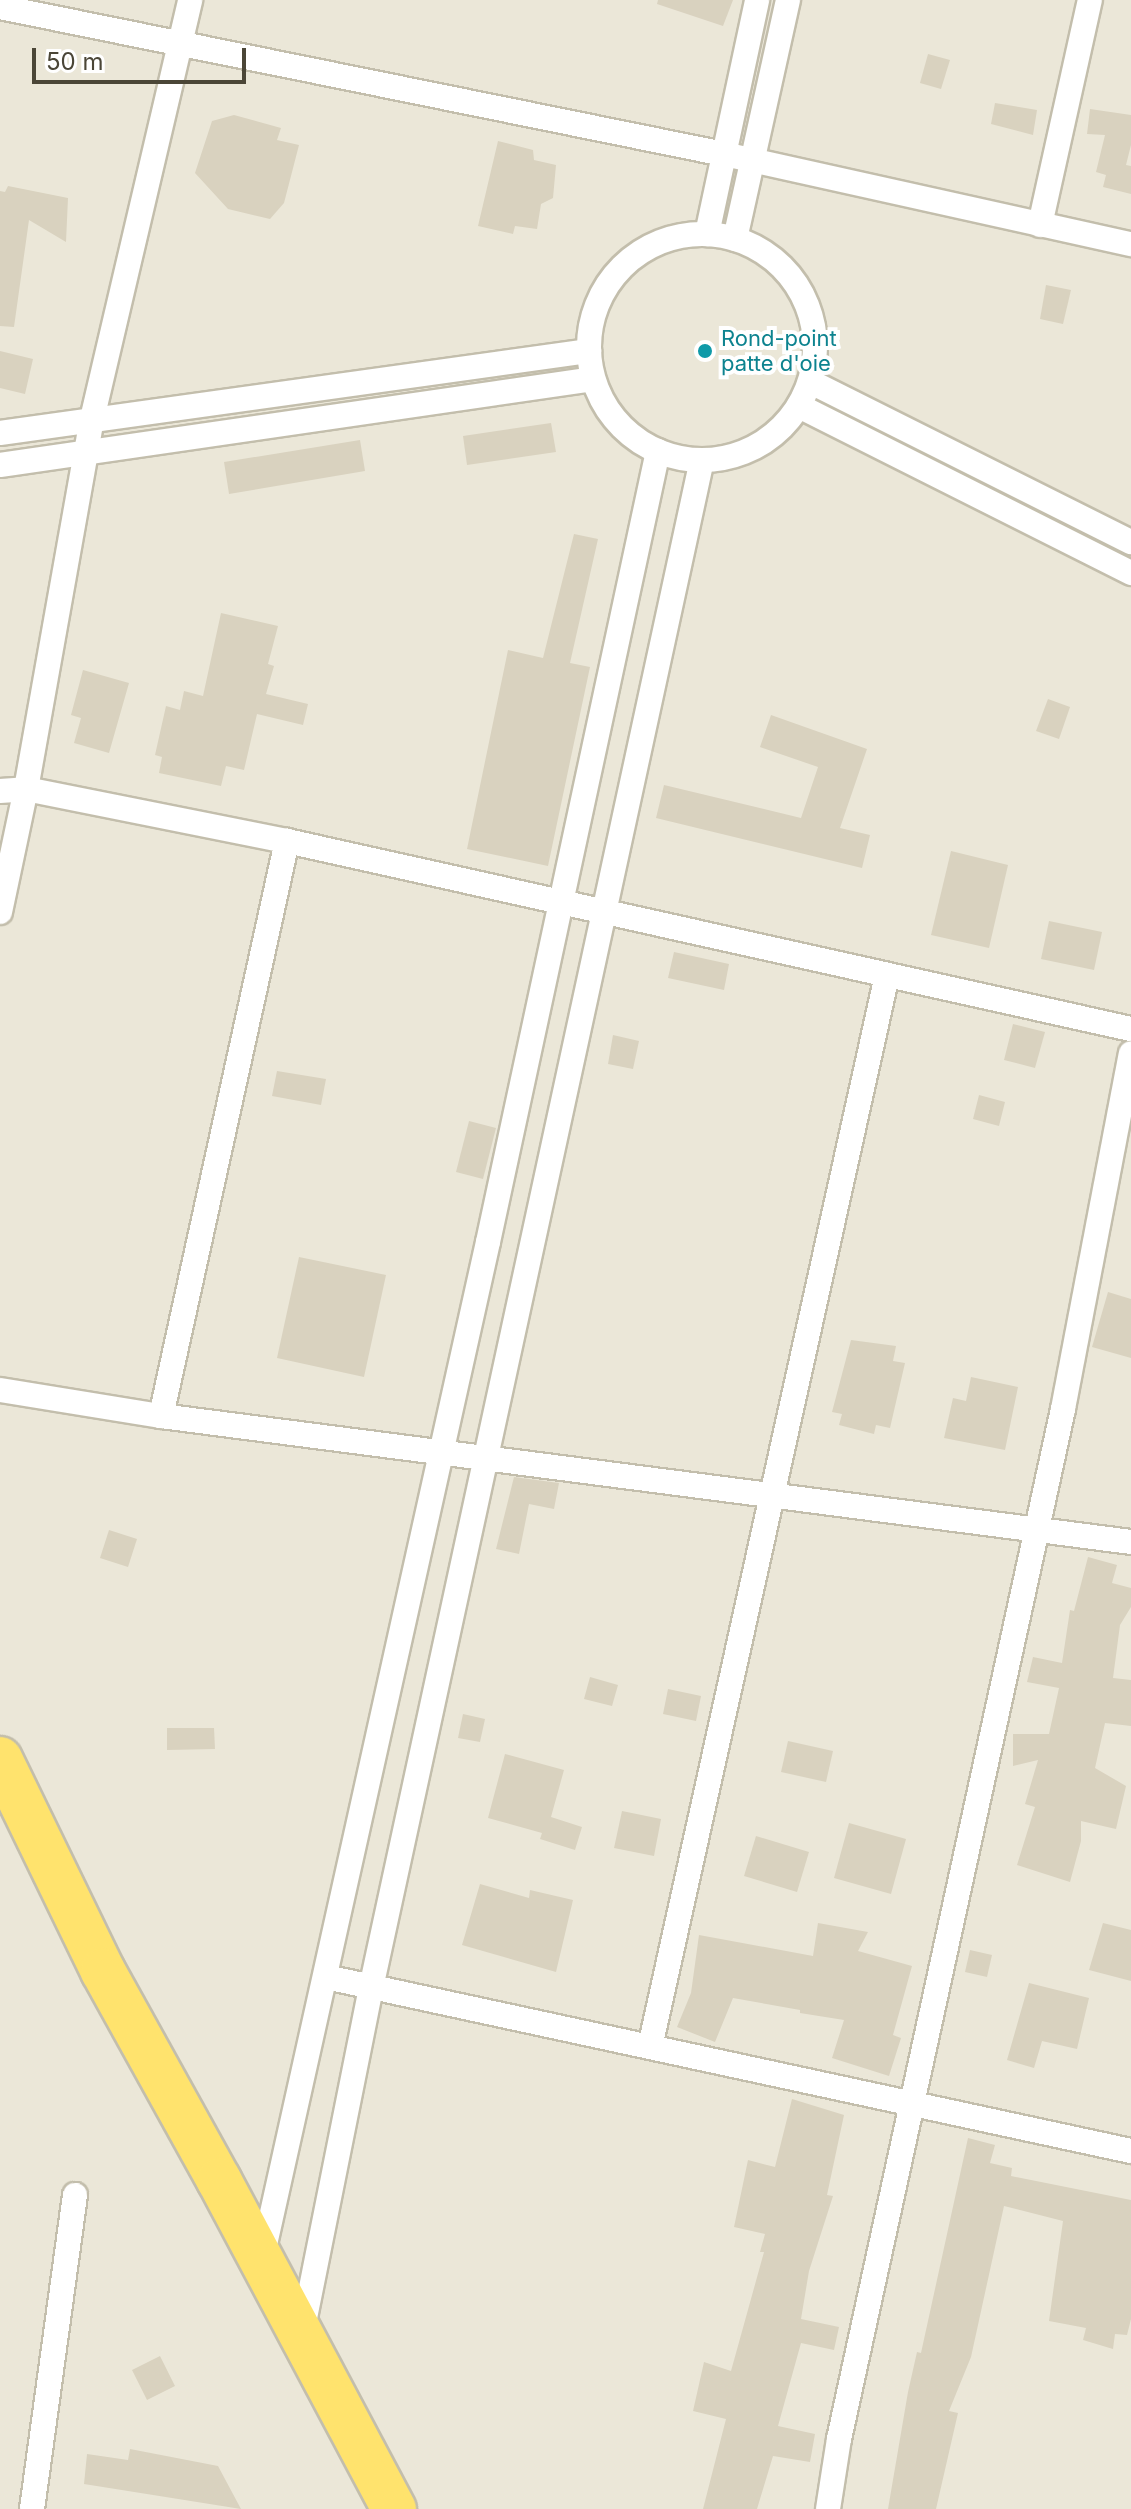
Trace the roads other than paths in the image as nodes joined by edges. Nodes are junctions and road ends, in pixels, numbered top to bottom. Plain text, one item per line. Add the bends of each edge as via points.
1 (190, 0) edge
2 (757, 0) edge
3 (788, 0) edge
4 (1090, 0) edge
5 (0, 7) edge
6 (180, 45) junction
7 (724, 154) junction
8 (752, 161) junction
9 (1040, 225) junction
10 (707, 234) junction
11 (735, 239) junction
12 (1131, 244) edge
13 (589, 351) junction
14 (593, 379) junction
15 (811, 382) junction
16 (799, 406) junction
17 (92, 419) junction
18 (0, 433) edge
19 (658, 451) junction
20 (87, 454) junction
21 (702, 460) junction
22 (0, 465) edge
23 (1131, 542) edge
24 (1131, 573) edge
25 (26, 789) junction
26 (0, 791) edge
27 (287, 841) junction
28 (560, 903) junction
29 (0, 912) edge
30 (602, 912) junction
31 (887, 975) junction
32 (1131, 1029) edge
33 (1131, 1053) edge
34 (1123, 1134) edge
35 (0, 1390) edge
36 (161, 1416) junction
37 (440, 1451) junction
38 (489, 1457) junction
39 (775, 1496) junction
40 (1037, 1530) junction
41 (1131, 1542) edge
42 (0, 1759) edge
43 (326, 1977) junction
44 (371, 1988) junction
45 (650, 2047) junction
46 (913, 2103) junction
47 (1131, 2151) edge
48 (75, 2195) dead end
49 (261, 2261) junction
50 (302, 2335) junction
51 (32, 2509) edge
52 (394, 2509) edge
53 (828, 2509) edge

1 - 6 street
2 - 7 street
3 - 8 street
4 - 9 street
5 - 6 street
6 - 7 street
6 - 17 street
7 - 8 street
7 - 10 street
8 - 9 street
8 - 11 street
9 - 12 street
10 - 11 street
10 - 13 street via 670,238 637,255 610,280 594,314
11 - 15 street via 767,254 793,279 810,311 816,346
13 - 14 street
13 - 17 street
14 - 19 street via 618,422
14 - 20 street
15 - 16 street
15 - 23 street
16 - 21 street via 758,446 731,457
16 - 24 street
17 - 18 street
17 - 20 street
19 - 21 street
19 - 28 street
20 - 22 street
20 - 25 street
21 - 30 street
25 - 26 street
25 - 27 street
25 - 29 street
27 - 28 street
27 - 36 street
28 - 30 street
28 - 37 street
30 - 31 street
30 - 38 street
31 - 32 street
31 - 39 street
33 - 34 street
34 - 40 street
35 - 36 street
36 - 37 street
37 - 38 street
37 - 43 street
38 - 39 street
38 - 44 street
39 - 40 street
39 - 45 street
40 - 41 street
40 - 46 street
42 - 49 highway via 103,1971
43 - 44 street
43 - 49 street
44 - 45 street
44 - 50 street
45 - 46 street
46 - 47 street
46 - 53 street
48 - 51 street
49 - 50 highway
50 - 52 highway

